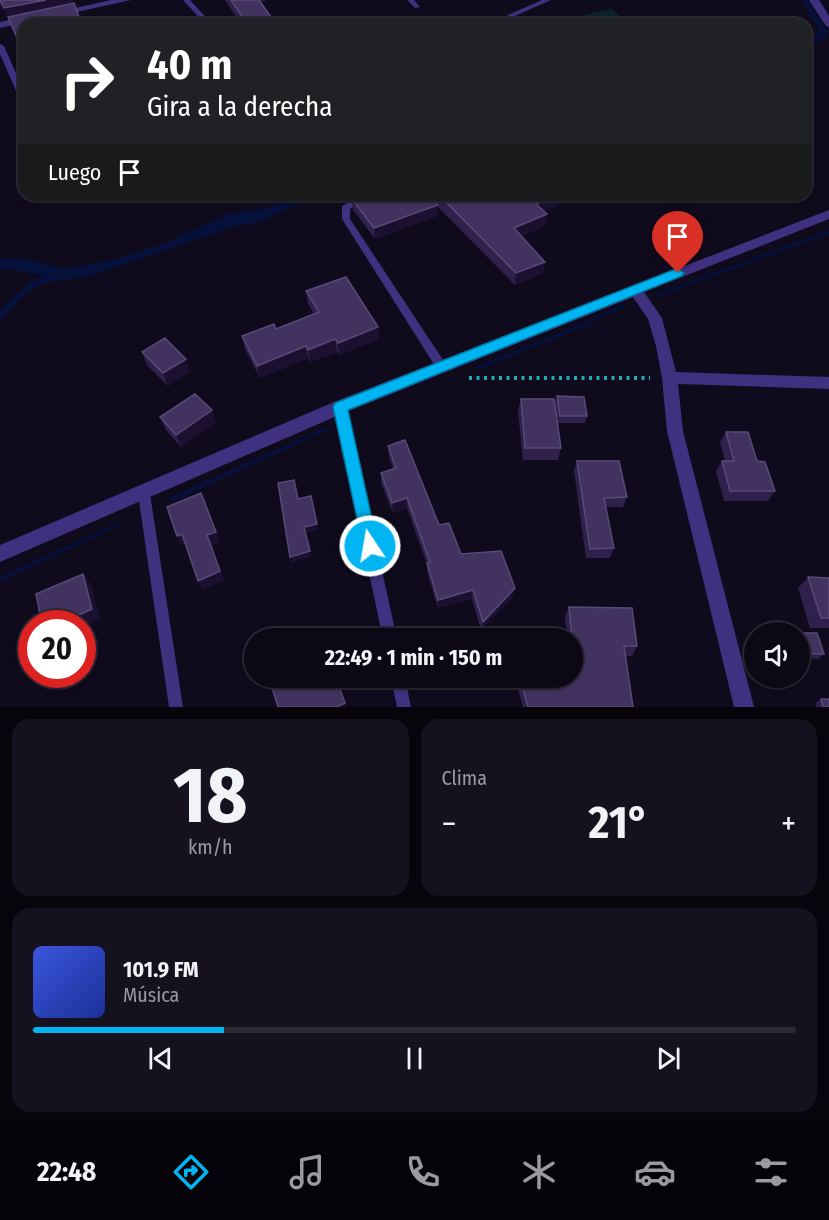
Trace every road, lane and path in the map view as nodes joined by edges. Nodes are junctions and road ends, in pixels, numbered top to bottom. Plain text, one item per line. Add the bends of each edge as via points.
1 (126, 0) edge
2 (186, 0) edge
3 (410, 0) edge
4 (548, 0) edge
5 (814, 0) edge
6 (417, 7) dead end
7 (46, 16) edge
8 (202, 18) edge
9 (505, 18) edge
10 (18, 21) edge
11 (829, 24) edge
12 (0, 25) edge
13 (0, 46) edge
14 (18, 86) edge
15 (357, 201) edge
16 (829, 214) edge
17 (635, 290) junction
18 (441, 366) junction
19 (478, 378) dead end
20 (670, 378) junction
21 (829, 383) edge
22 (340, 407) junction
23 (144, 494) junction
24 (0, 554) edge
25 (388, 628) edge
26 (400, 688) edge
27 (176, 707) edge
28 (404, 707) edge
29 (744, 707) edge

1 - 7 street
2 - 8 lane
3 - 6 lane
4 - 9 lane
5 - 11 street
10 - 12 street
13 - 14 lane
15 - 18 lane via 345,208 346,219
16 - 17 street
17 - 18 street
17 - 20 street via 655,318
18 - 22 street
19 - 20 path
20 - 21 street
20 - 29 street via 675,431
22 - 23 street
22 - 25 lane
23 - 24 street
23 - 27 lane
26 - 28 lane

